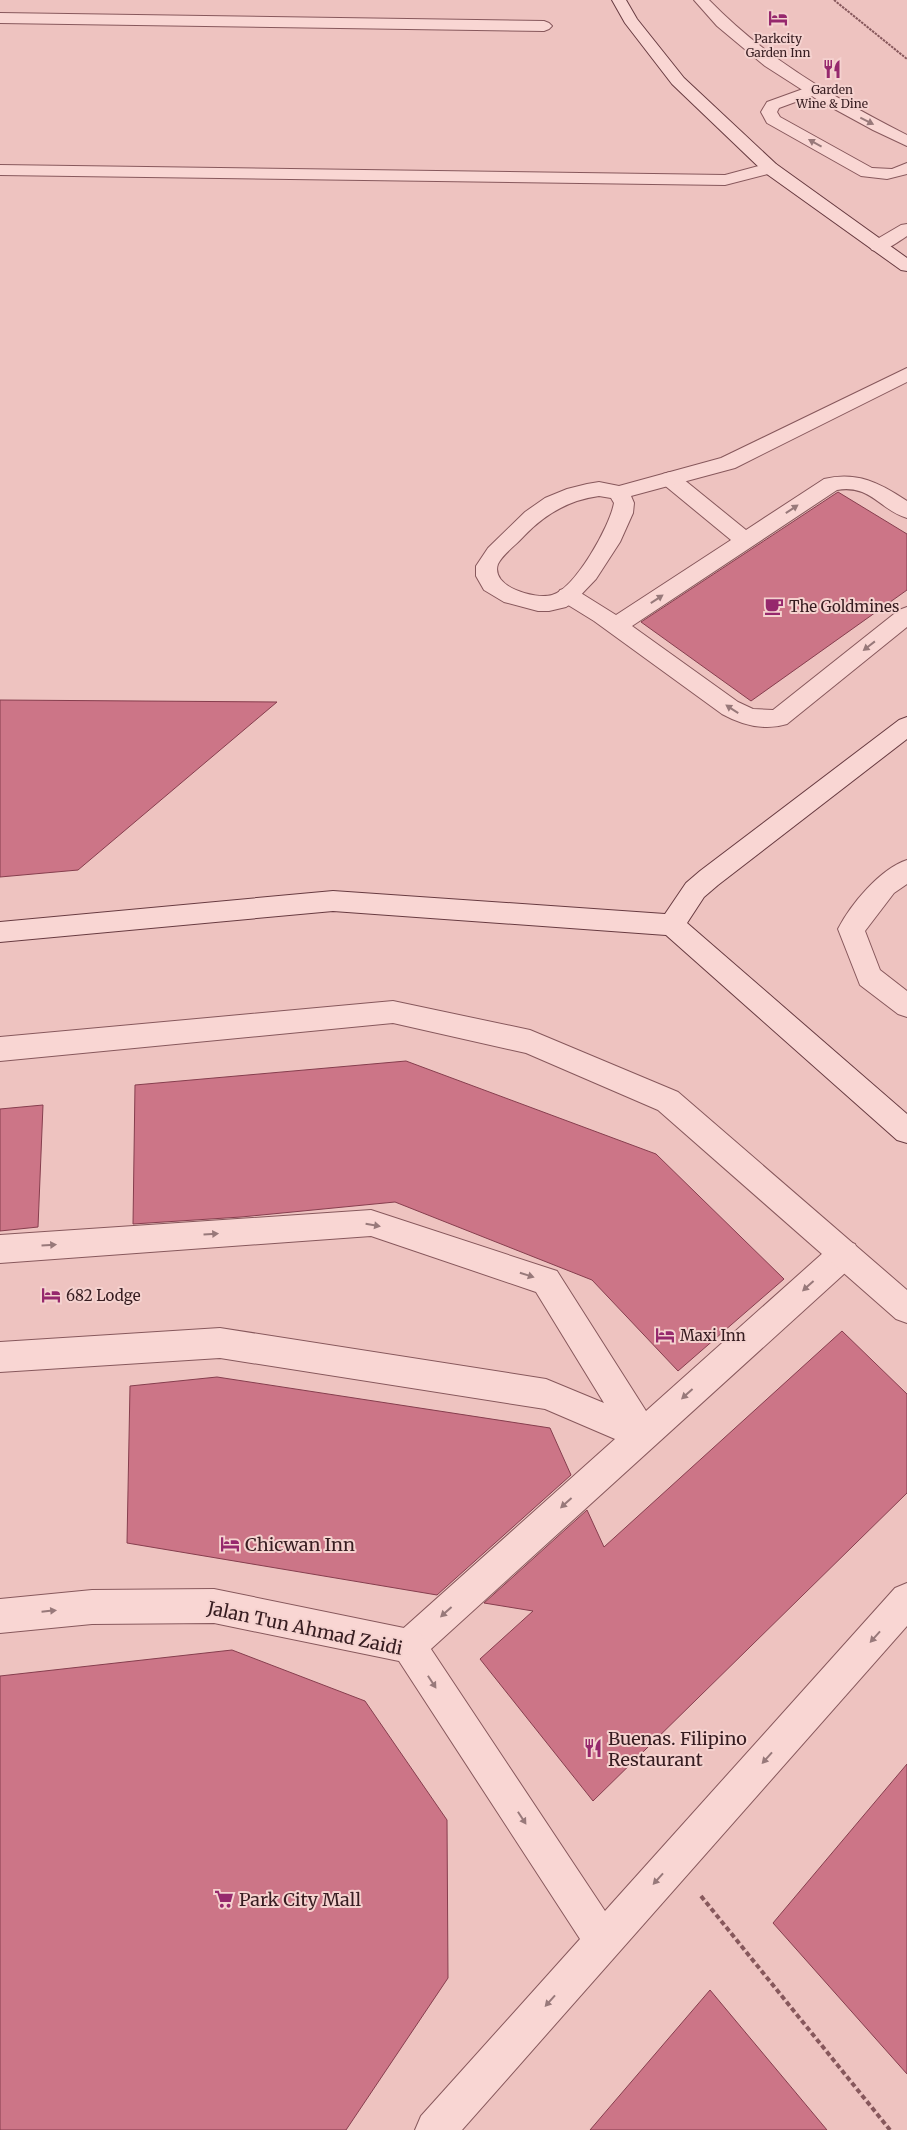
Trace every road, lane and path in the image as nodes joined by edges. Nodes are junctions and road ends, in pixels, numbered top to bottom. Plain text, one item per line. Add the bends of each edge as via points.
1 (619, 0) edge
2 (701, 0) edge
3 (834, 0) edge
4 (0, 18) edge
5 (544, 26) dead end
6 (907, 58) edge
7 (814, 90) junction
8 (907, 141) edge
9 (770, 168) junction
10 (907, 168) edge
11 (0, 170) edge
12 (907, 229) edge
13 (878, 246) junction
14 (907, 266) edge
15 (907, 374) edge
16 (670, 478) junction
17 (619, 493) junction
18 (907, 511) edge
19 (745, 540) junction
20 (568, 595) junction
21 (907, 616) edge
22 (616, 626) junction
23 (907, 726) edge
24 (907, 870) edge
25 (672, 925) junction
26 (0, 932) edge
27 (907, 1006) edge
28 (0, 1049) edge
29 (907, 1131) edge
30 (0, 1249) edge
31 (844, 1254) junction
32 (907, 1309) edge
33 (0, 1357) edge
34 (642, 1434) junction
35 (907, 1600) edge
36 (0, 1616) edge
37 (408, 1646) junction
38 (674, 1862) junction
39 (603, 1941) junction
40 (435, 2130) edge
41 (890, 2130) edge

1 - 9 street via 630,20 678,81
2 - 7 street via 769,62
3 - 6 path
4 - 5 street
7 -> 8 street
10 -> 7 street via 897,174 866,172 773,120 768,112 773,105
9 - 11 street via 725,180
9 - 13 street
12 - 13 street
13 - 14 street
15 - 16 street via 728,463
16 - 17 street
16 - 19 street
17 - 20 street via 624,502 615,530 602,555
17 - 20 street via 584,490 554,501 522,524 487,566 486,576 492,587 504,595 518,600 557,602
19 -> 18 street via 831,484 842,481 865,483
22 -> 19 street
20 - 22 street
21 -> 22 street via 778,718 762,720 730,708
23 - 25 street via 709,878 695,890
24 - 27 street via 886,886 851,929 869,977
25 - 26 street via 333,901
25 - 29 street
28 - 31 street via 394,1012 530,1042 668,1100
30 -> 34 street via 371,1223 546,1281
31 - 32 street
31 -> 34 street
33 - 34 street via 220,1343 546,1394
34 -> 37 street
35 -> 38 street
36 -> 37 street, Jalan Tun Ahmad Zaidi via 92,1607 214,1606
37 -> 39 street, Jalan Tun Ahmad Zaidi
38 -> 39 street
38 - 41 path
39 -> 40 street

